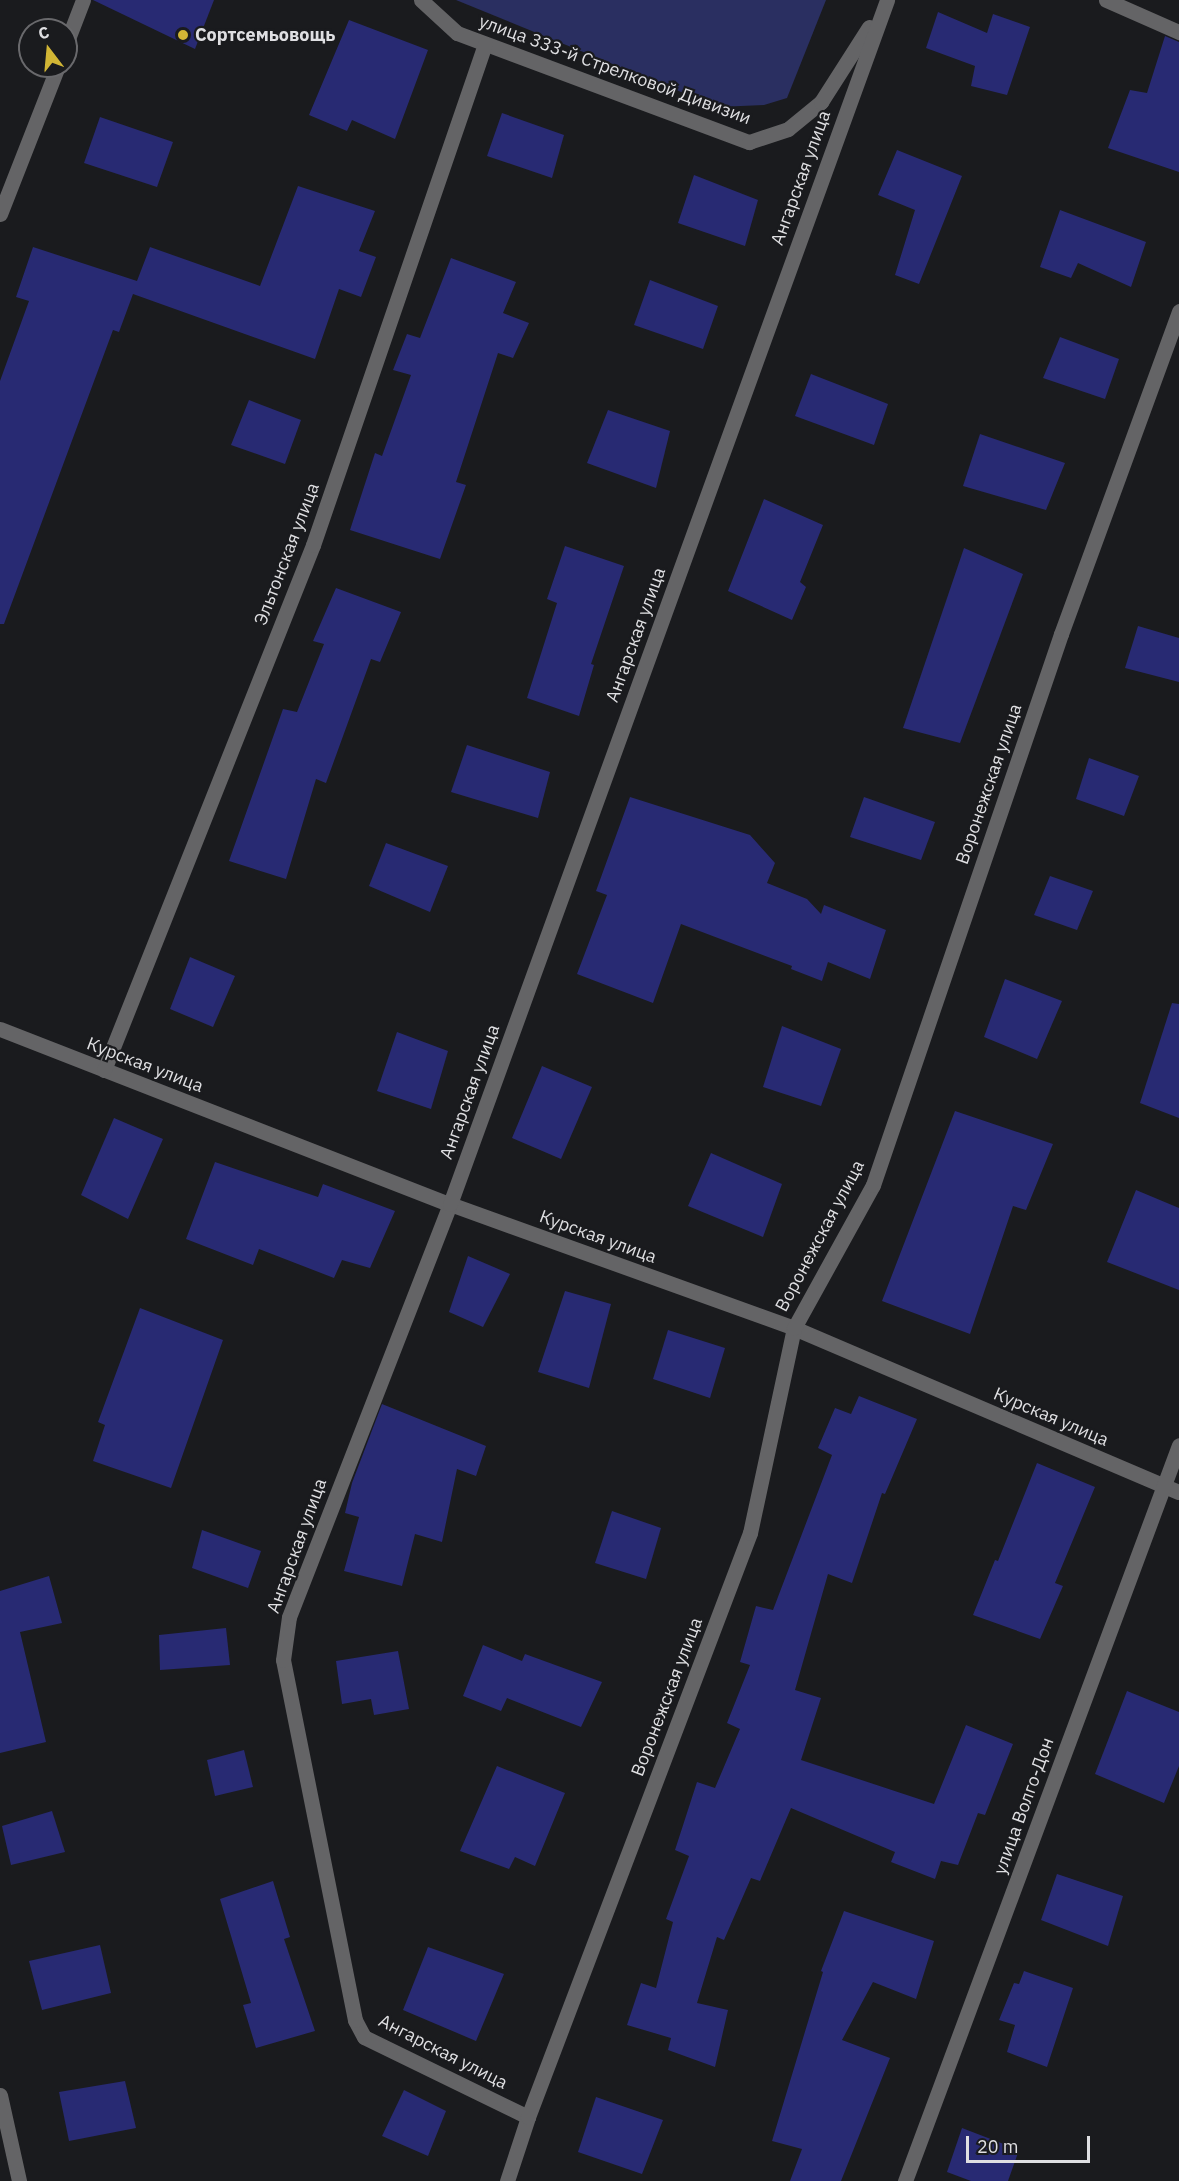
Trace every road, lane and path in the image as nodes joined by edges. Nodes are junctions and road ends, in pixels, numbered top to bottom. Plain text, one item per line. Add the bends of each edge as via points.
1 (83, 0) edge
2 (421, 0) edge
3 (886, 0) edge
4 (1106, 0) edge
5 (76, 18) edge
6 (1179, 32) edge
7 (485, 44) junction
8 (53, 78) edge
9 (0, 214) edge
10 (1179, 311) edge
11 (0, 1029) edge
12 (104, 1070) junction
13 (450, 1204) junction
14 (794, 1328) junction
15 (1179, 1445) edge
16 (1163, 1487) junction
17 (1179, 1492) edge
18 (0, 2095) edge
19 (528, 2118) junction
20 (19, 2181) edge
21 (507, 2181) edge
22 (905, 2181) edge

1 - 5 street
2 - 7 street, улица 333-й Стрелковой Дивизии via 457,33
3 - 7 street, улица 333-й Стрелковой Дивизии via 821,102 788,129 749,142
3 - 13 street, Ангарская улица
4 - 6 street
7 - 12 street, Эльтонская улица via 313,545
8 - 9 street
10 - 14 street, Воронежская улица via 1061,634 873,1185
11 - 12 street, Курская улица
12 - 13 street, Курская улица
13 - 14 street, Курская улица
13 - 19 street, Ангарская улица via 289,1617 283,1660 355,2020 364,2037
14 - 16 street, Курская улица
14 - 19 street, Воронежская улица via 750,1533
15 - 16 street, улица Волго-Дон
16 - 17 street, Курская улица
16 - 22 street, улица Волго-Дон
18 - 20 street
19 - 21 street, Воронежская улица

